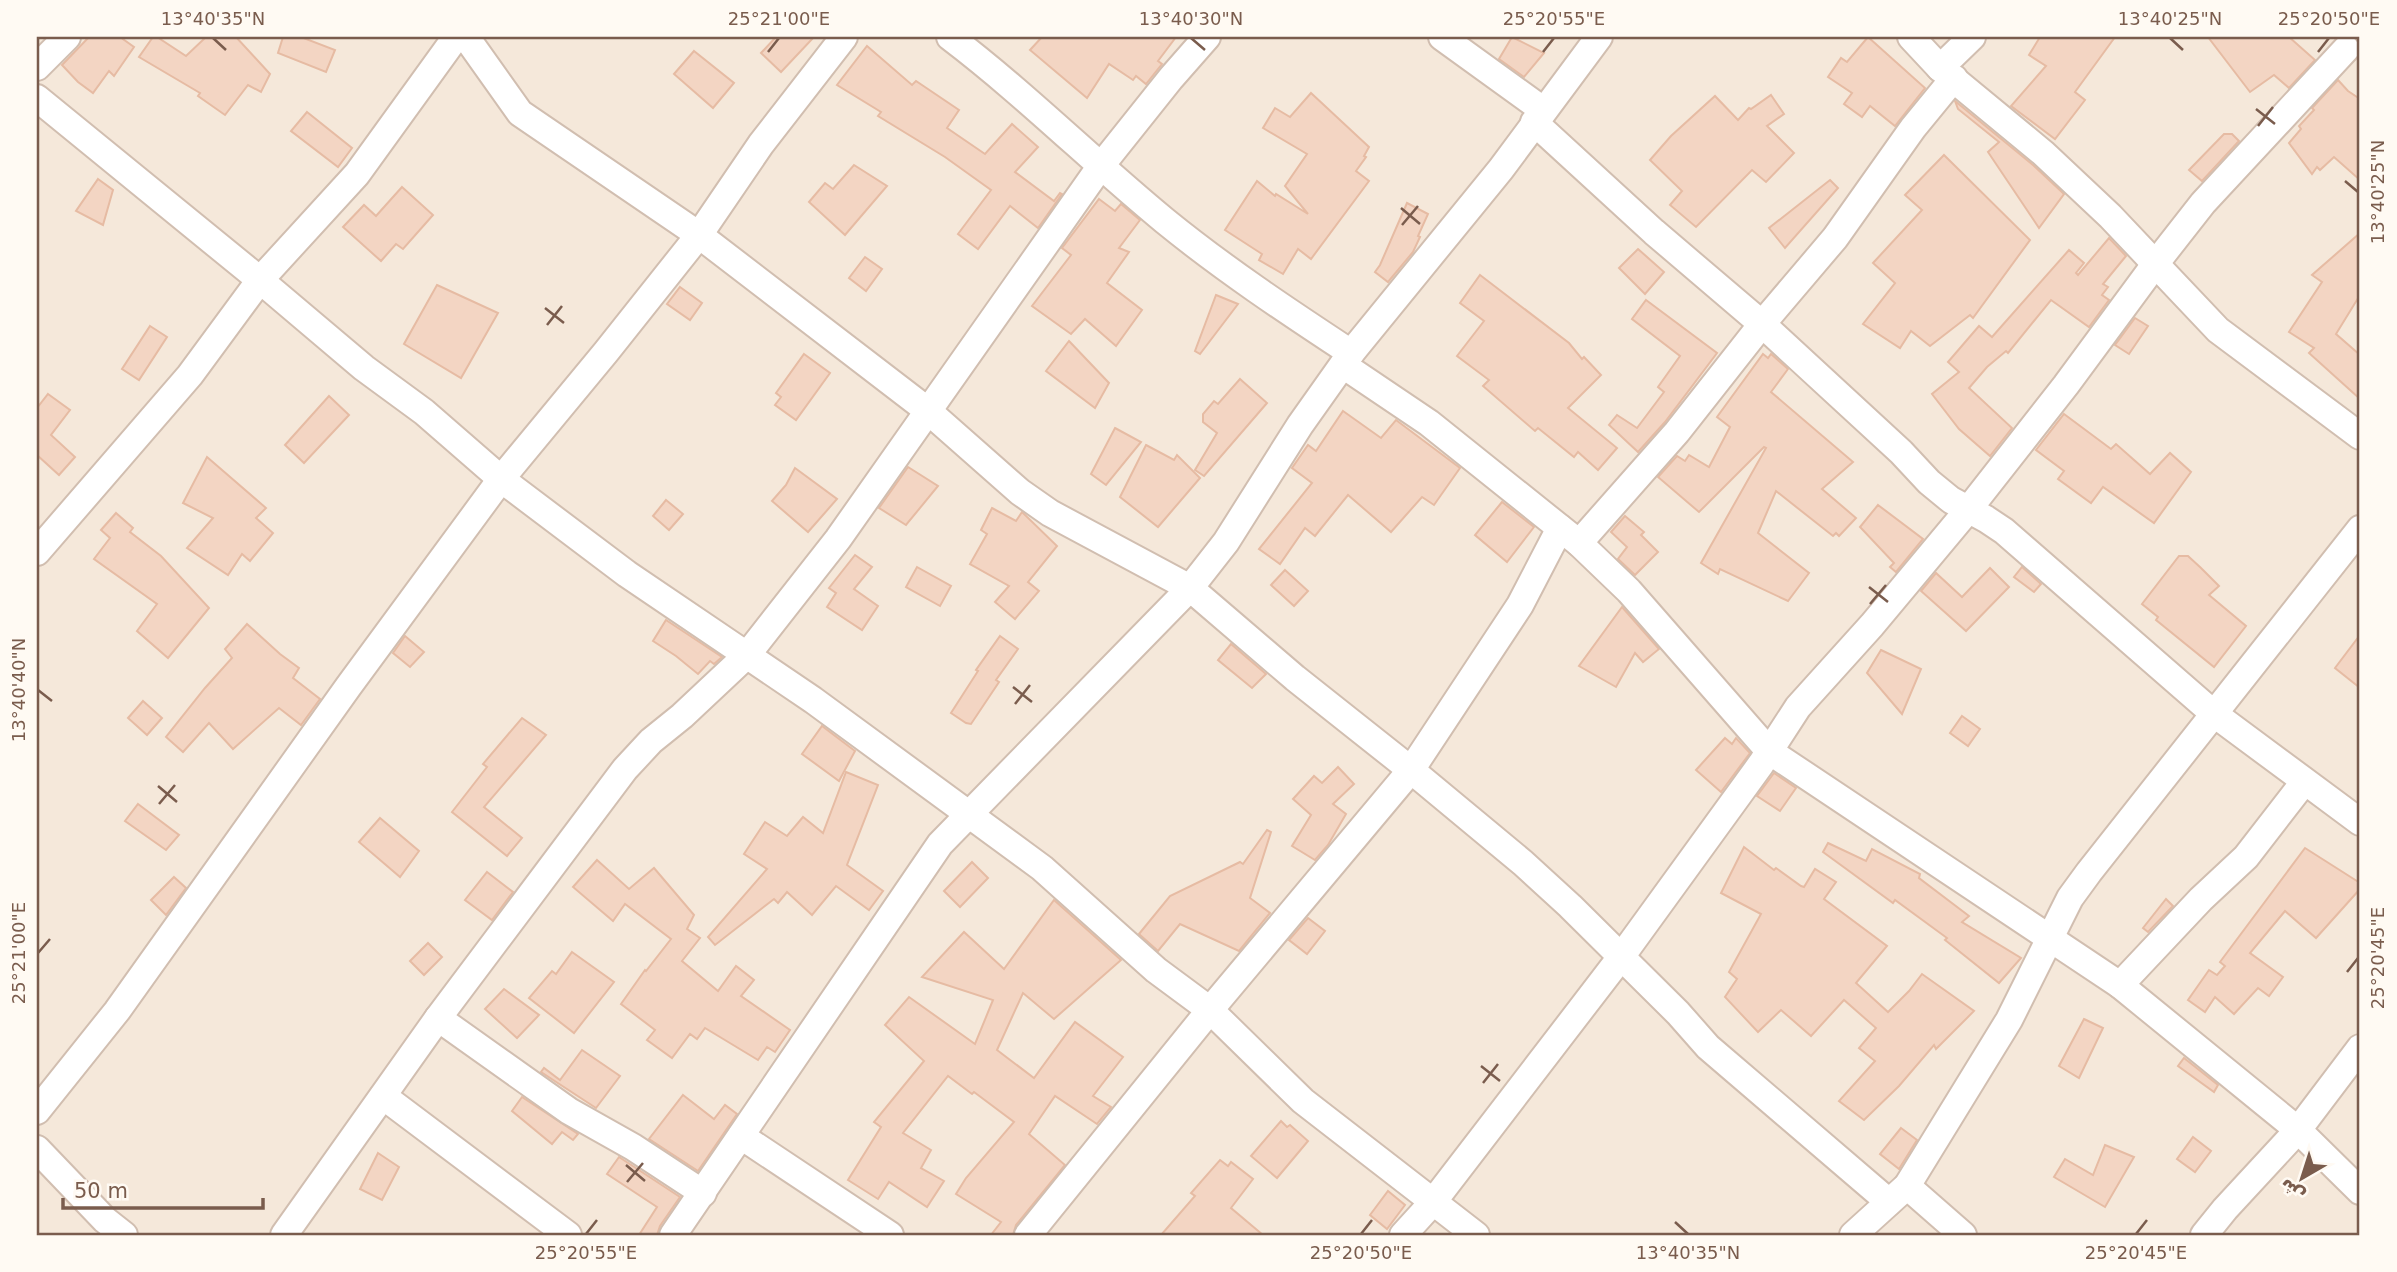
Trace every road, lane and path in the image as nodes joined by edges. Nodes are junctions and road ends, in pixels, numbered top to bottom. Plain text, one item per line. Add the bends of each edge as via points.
1 (67, 37) edge
2 (456, 37) edge
3 (466, 37) edge
4 (844, 37) edge
5 (950, 37) edge
6 (1207, 37) edge
7 (1442, 37) edge
8 (1599, 37) edge
9 (1911, 37) edge
10 (1972, 37) edge
11 (2348, 49) edge
12 (37, 67) edge
13 (1947, 73) junction
14 (37, 98) edge
15 (1538, 116) junction
16 (1100, 167) junction
17 (699, 235) junction
18 (2156, 263) junction
19 (260, 280) junction
20 (1762, 324) junction
21 (1347, 359) junction
22 (927, 410) junction
23 (2360, 436) edge
24 (501, 479) junction
25 (1968, 510) junction
26 (2360, 529) edge
27 (1569, 535) junction
28 (37, 552) edge
29 (1190, 588) junction
30 (747, 655) junction
31 (2213, 713) junction
32 (1769, 751) junction
33 (1411, 770) junction
34 (2304, 782) junction
35 (970, 815) junction
36 (2360, 822) edge
37 (2049, 939) junction
38 (1621, 957) junction
39 (2120, 985) junction
40 (1210, 1010) junction
41 (438, 1018) junction
42 (2360, 1048) edge
43 (383, 1096) junction
44 (37, 1111) edge
45 (2298, 1130) junction
46 (741, 1136) junction
47 (37, 1149) edge
48 (2360, 1191) edge
49 (703, 1193) junction
50 (1898, 1194) junction
51 (1433, 1202) junction
52 (124, 1235) edge
53 (284, 1235) edge
54 (568, 1235) edge
55 (673, 1235) edge
56 (890, 1235) edge
57 (1028, 1235) edge
58 (1403, 1235) edge
59 (1476, 1235) edge
60 (1853, 1235) edge
61 (1963, 1235) edge
62 (2204, 1235) edge

1 - 12 street
2 - 19 street via 357,174
3 - 17 street via 520,113
4 - 17 street
5 - 16 street via 998,73
6 - 16 street
7 - 15 street
8 - 15 street
9 - 13 street
10 - 13 street
11 - 18 street via 2203,203
13 - 18 street via 2043,153
13 - 20 street via 1835,238
14 - 19 street
15 - 20 street via 1654,232
15 - 21 street via 1501,169
16 - 21 street
16 - 22 street
17 - 22 street
17 - 24 street
18 - 23 street via 2218,330
18 - 25 street
19 - 24 street
19 - 28 street via 190,374
20 - 25 street via 1928,482
20 - 27 street via 1677,432
21 - 27 street
21 - 29 street via 1226,542
22 - 29 street via 1050,513
22 - 30 street via 838,539
24 - 30 street
24 - 44 street via 117,1011
25 - 31 street via 2004,531
25 - 32 street via 1798,708
26 - 31 street
27 - 32 street via 1629,591
27 - 33 street
29 - 33 street
29 - 35 street
30 - 35 street
30 - 41 street via 625,769
31 - 34 street
31 - 37 street via 2070,898
32 - 37 street
32 - 38 street
33 - 38 street via 1524,863
33 - 40 street
34 - 36 street
34 - 39 street via 2246,857
35 - 40 street
35 - 46 street via 940,844
37 - 39 street
37 - 50 street via 2009,1020
38 - 50 street via 1708,1047
38 - 51 street
39 - 45 street
40 - 51 street via 1303,1101
40 - 57 street
41 - 43 street
41 - 49 street via 569,1111
42 - 45 street
43 - 53 street
43 - 54 street
45 - 48 street
45 - 62 street
46 - 49 street
46 - 56 street
47 - 52 street
49 - 55 street
50 - 60 street
50 - 61 street
51 - 58 street
51 - 59 street

